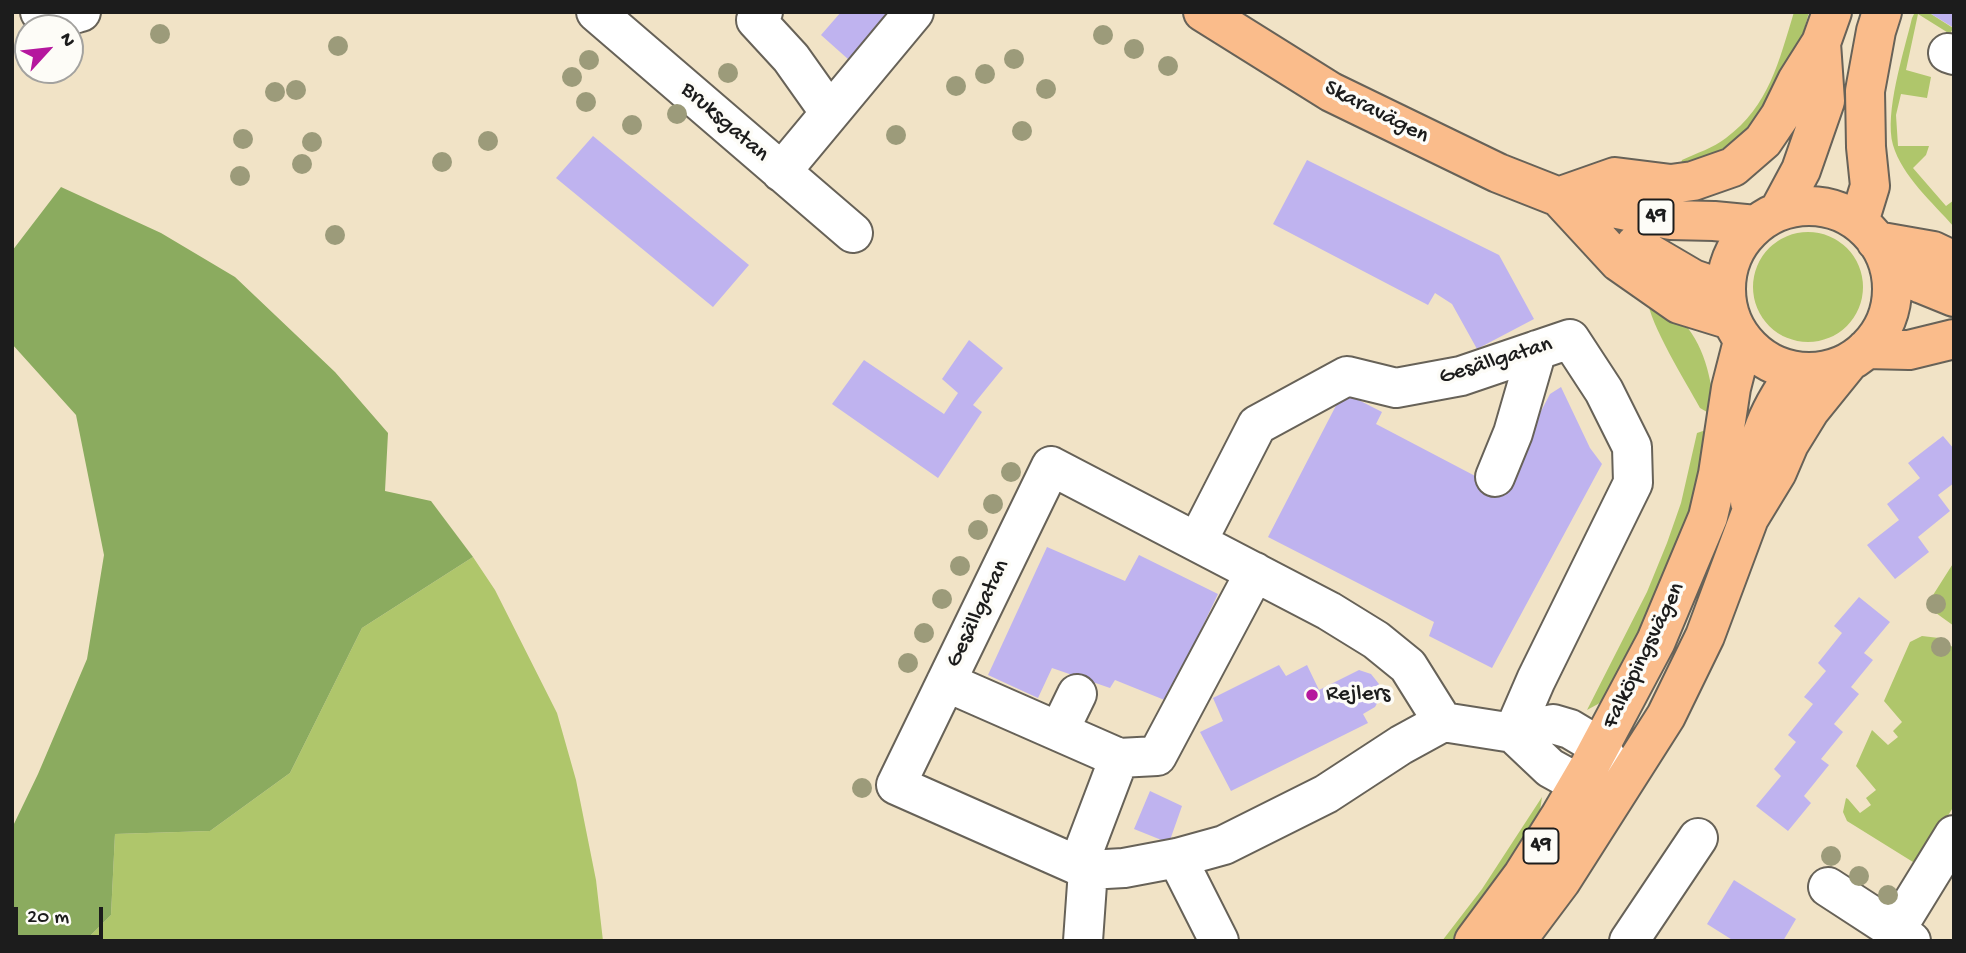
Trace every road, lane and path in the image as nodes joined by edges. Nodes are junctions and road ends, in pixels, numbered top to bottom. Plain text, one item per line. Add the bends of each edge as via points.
1 (40, 12) edge
2 (81, 12) edge
3 (596, 12) edge
4 (763, 12) edge
5 (914, 12) edge
6 (1203, 12) edge
7 (1882, 12) edge
8 (1827, 28) edge
9 (830, 113) junction
10 (781, 172) junction
11 (1559, 197) junction
12 (1768, 218) junction
13 (853, 233) dead end
14 (1875, 243) junction
15 (1954, 261) edge
16 (1954, 297) edge
17 (1733, 317) junction
18 (1954, 339) edge
19 (1537, 350) junction
20 (1857, 356) junction
21 (1796, 372) junction
22 (1495, 477) dead end
23 (1749, 518) junction
24 (1197, 542) junction
25 (1255, 572) junction
26 (946, 682) junction
27 (1077, 694) dead end
28 (1443, 722) junction
29 (1059, 731) junction
30 (1513, 733) junction
31 (1600, 747) junction
32 (1119, 758) junction
33 (1579, 784) junction
34 (1623, 784) junction
35 (1954, 835) edge
36 (1698, 838) dead end
37 (1177, 858) junction
38 (1083, 868) junction
39 (1828, 887) dead end
40 (1903, 936) edge
41 (1205, 937) edge
42 (1083, 941) edge
43 (1474, 941) edge
44 (1516, 941) edge
45 (1629, 941) edge

1 - 2 street via 59,18
3 - 10 street, Bruksgatan
4 - 9 street via 757,20
5 - 9 street
6 - 11 main road, Skaravägen / 49 via 1331,92 1498,173
7 - 14 main road via 1865,91
8 - 11 main road via 1780,116 1763,141 1733,167 1671,184 1615,177
8 - 12 main road via 1825,101 1801,170
9 - 10 street
10 - 13 street, Bruksgatan
11 - 12 main road, Skaravägen / 49 via 1670,220
11 - 17 main road, Skaravägen / 49 via 1595,237 1629,241 1693,278
12 - 14 main road, 49 via 1800,206 1820,207 1840,212
12 - 17 main road, 49 via 1739,243 1729,265
14 - 15 main road via 1933,251
14 - 16 main road via 1922,284
14 - 20 main road, 49 via 1892,289 1889,311 1881,332
17 - 21 main road, 49 via 1758,355
17 - 31 main road, Falköpingsvägen / 49 via 1731,388 1709,517 1656,641
18 - 20 main road
19 - 22 street
19 - 24 street, Gesällgatan via 1461,376 1396,388 1347,376 1257,425
19 - 30 street, Gesällgatan via 1570,339 1604,391 1632,447 1633,483
20 - 21 main road, 49 via 1823,372
20 - 23 main road, Falköpingsvägen / 49 via 1803,421
21 - 23 main road, Falköpingsvägen / 49 via 1776,400 1763,431 1754,462
23 - 34 main road, Falköpingsvägen / 49 via 1705,636 1665,716
24 - 25 street, Gesällgatan
24 - 26 street, Gesällgatan via 1051,466
25 - 28 street, Gesällgatan via 1329,611 1409,666
25 - 32 street via 1157,756
26 - 29 street
26 - 38 street via 896,785
27 - 29 street
28 - 30 street
28 - 37 street via 1401,758 1224,845
29 - 32 street
30 - 31 street via 1553,724
30 - 33 street via 1550,768
31 - 33 main road, Falköpingsvägen / 49
31 - 34 street
32 - 38 street
33 - 34 street
33 - 43 main road, Falköpingsvägen / 49 via 1523,875
34 - 44 main road, Falköpingsvägen / 49
35 - 40 street
36 - 45 street
37 - 38 street via 1124,868
37 - 41 street
38 - 42 street
39 - 40 street

